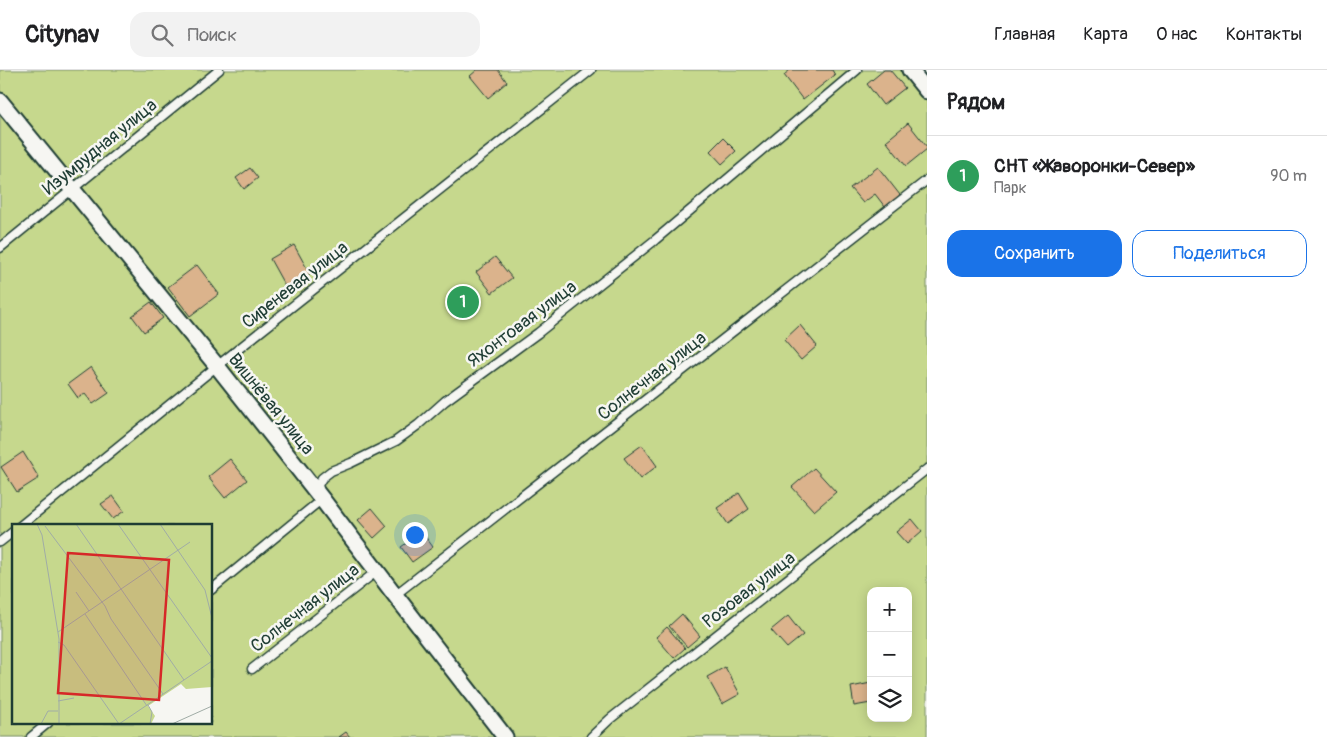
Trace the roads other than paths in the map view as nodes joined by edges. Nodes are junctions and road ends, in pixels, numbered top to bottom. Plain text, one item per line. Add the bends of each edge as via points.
1 (219, 70) edge
2 (591, 70) edge
3 (857, 70) edge
4 (910, 70) edge
5 (927, 91) edge
6 (0, 101) edge
7 (927, 180) edge
8 (72, 190) junction
9 (0, 248) edge
10 (217, 366) junction
11 (927, 469) edge
12 (322, 499) junction
13 (22, 524) edge
14 (12, 533) edge
15 (0, 542) edge
16 (377, 571) junction
17 (212, 589) edge
18 (395, 595) junction
19 (252, 669) dead end
20 (47, 724) edge
21 (31, 737) edge
22 (504, 737) edge
23 (591, 737) edge

1 - 8 lane, Изумрудная улица
2 - 10 lane, Сиреневая улица
3 - 12 lane, Яхонтовая улица via 655,240 396,442 330,470 318,485
4 - 5 street
6 - 8 street, Вишнёвая улица
7 - 18 lane, Солнечная улица
8 - 9 lane, Изумрудная улица
8 - 10 street, Вишнёвая улица
10 - 12 street, Вишнёвая улица
10 - 13 lane, Сиреневая улица
11 - 23 lane, Розовая улица via 617,712
12 - 16 street, Вишнёвая улица
12 - 17 lane
14 - 15 lane
16 - 18 street, Вишнёвая улица
16 - 19 lane, Солнечная улица
18 - 22 street, Вишнёвая улица
20 - 21 lane

